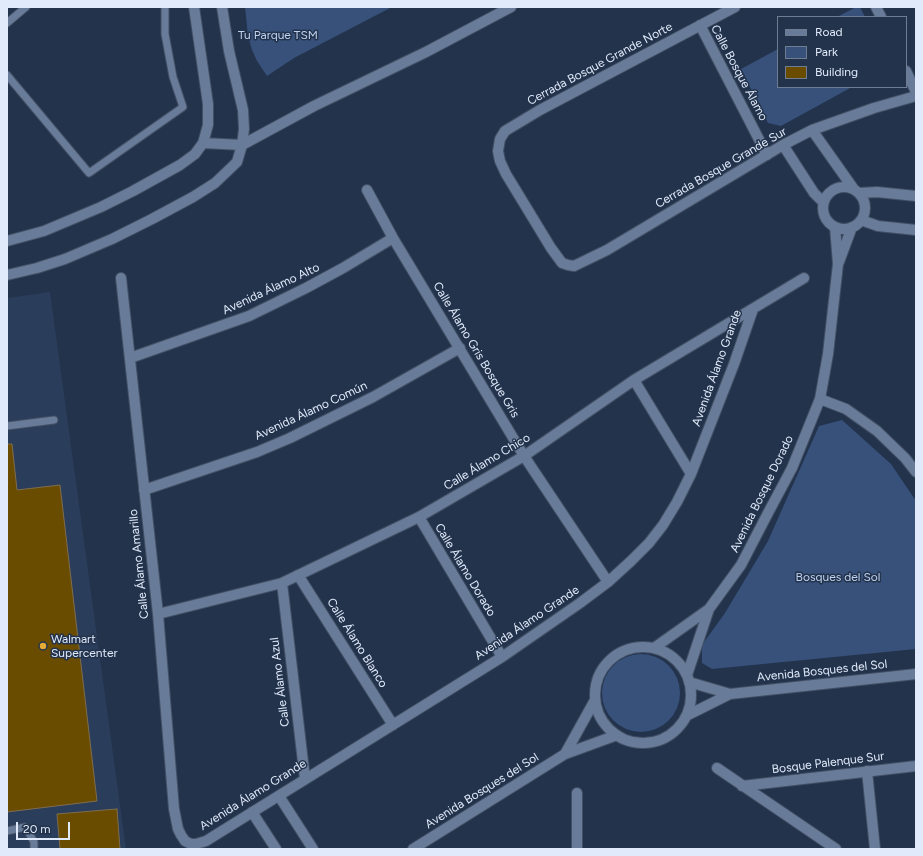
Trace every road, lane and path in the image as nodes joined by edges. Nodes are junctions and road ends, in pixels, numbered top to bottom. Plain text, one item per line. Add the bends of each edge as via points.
1 (26, 7) edge
2 (165, 7) edge
3 (194, 7) edge
4 (222, 7) edge
5 (512, 7) edge
6 (735, 7) edge
7 (876, 7) edge
8 (880, 16) edge
9 (7, 23) edge
10 (700, 26) junction
11 (907, 73) edge
12 (7, 75) edge
13 (916, 92) edge
14 (916, 96) edge
15 (812, 130) junction
16 (203, 144) junction
17 (242, 145) junction
18 (783, 145) junction
19 (767, 155) junction
20 (500, 161) joint
21 (367, 190) dead end
22 (856, 191) junction
23 (916, 196) edge
24 (823, 202) junction
25 (861, 220) junction
26 (835, 227) junction
27 (852, 228) junction
28 (916, 230) edge
29 (393, 238) junction
30 (7, 241) edge
31 (838, 264) junction
32 (7, 275) edge
33 (120, 278) dead end
34 (804, 278) dead end
35 (753, 309) junction
36 (460, 348) junction
37 (130, 358) junction
38 (634, 380) junction
39 (820, 399) junction
40 (54, 420) dead end
41 (7, 426) edge
42 (524, 456) junction
43 (916, 472) edge
44 (691, 474) junction
45 (144, 490) junction
46 (419, 517) junction
47 (298, 575) junction
48 (608, 582) junction
49 (282, 583) junction
50 (709, 609) junction
51 (158, 614) junction
52 (654, 648) junction
53 (502, 657) junction
54 (916, 674) edge
55 (688, 678) junction
56 (730, 694) junction
57 (595, 700) junction
58 (686, 716) junction
59 (393, 726) junction
60 (617, 735) junction
61 (565, 754) junction
62 (916, 766) edge
63 (717, 768) dead end
64 (867, 771) junction
65 (305, 779) junction
66 (742, 786) junction
67 (577, 794) dead end
68 (279, 796) junction
69 (252, 812) junction
70 (7, 831) edge
71 (190, 844) joint
72 (34, 849) edge
73 (276, 849) edge
74 (313, 849) edge
75 (413, 849) edge
76 (577, 849) edge
77 (836, 849) edge
78 (875, 849) edge

1 - 9 lane
2 - 12 lane via 165,34 171,70 183,107 89,173
3 - 16 street via 208,104 208,126
4 - 17 street via 242,110
5 - 17 street
6 - 10 street, Cerrada Bosque Grande Norte
7 - 8 street
10 - 19 street, Calle Bosque Álamo
10 - 20 street, Cerrada Bosque Grande Norte via 515,125 500,139
11 - 13 street
14 - 15 street, Cerrada Bosque Grande Sur
15 - 18 street, Cerrada Bosque Grande Sur
15 - 22 street
16 - 17 street
16 - 30 street via 195,154 180,164 101,207 44,231
17 - 32 street via 237,162 215,183 193,197 112,239 37,268
18 - 19 street, Cerrada Bosque Grande Sur
18 - 24 street via 814,194
19 - 20 street, Cerrada Bosque Grande Sur via 607,250 574,266 562,262 551,248 517,194
21 - 29 street, Calle Álamo Gris Bosque Gris
22 - 23 street
22 - 24 street via 846,186 838,187 832,190
22 - 25 street via 865,206
24 - 26 street via 824,214
25 - 27 street
25 - 28 street via 878,226
26 - 27 street
26 - 31 street, Avenida Bosque Dorado
27 - 31 street, Avenida Bosque Dorado
29 - 36 street, Calle Álamo Gris Bosque Gris
29 - 37 street, Avenida Álamo Alto via 313,285 249,316
31 - 39 street, Avenida Bosque Dorado
33 - 37 street, Calle Álamo Amarillo
34 - 35 street, Calle Álamo Chico
35 - 38 street, Calle Álamo Chico
35 - 44 street, Avenida Álamo Grande
36 - 42 street, Calle Álamo Gris Bosque Gris
36 - 45 street, Avenida Álamo Común via 373,397 290,438 257,452
37 - 45 street, Calle Álamo Amarillo
38 - 42 street, Calle Álamo Chico
38 - 44 street
39 - 43 street via 846,409 877,431
39 - 50 street, Avenida Bosque Dorado via 792,468 765,520 741,565
40 - 41 lane
42 - 46 street, Calle Álamo Chico
42 - 48 street, Calle Álamo Gris Bosque Gris
44 - 48 street, Avenida Álamo Grande via 677,502 649,543
45 - 51 street, Calle Álamo Amarillo
46 - 47 street, Calle Álamo Chico
46 - 53 street, Calle Álamo Dorado
47 - 49 street, Calle Álamo Chico
47 - 59 street, Calle Álamo Blanco
48 - 53 street, Avenida Álamo Grande
49 - 51 street, Calle Álamo Chico
49 - 65 street, Calle Álamo Azul
50 - 52 street, Avenida Bosque Dorado
50 - 55 street, Avenida Bosque Dorado
51 - 71 street, Calle Álamo Amarillo via 174,809 178,829
52 - 55 street via 668,654 679,663
52 - 57 street via 624,651 608,662 598,680
53 - 59 street, Avenida Álamo Grande
54 - 56 street, Avenida Bosques del Sol
55 - 56 street, Avenida Bosques del Sol
55 - 58 street via 691,699
56 - 58 street, Avenida Bosques del Sol
57 - 60 street via 602,720
57 - 61 street, Avenida Bosques del Sol
58 - 60 street via 680,726 661,739 638,743
59 - 65 street, Avenida Álamo Grande
60 - 61 street, Avenida Bosques del Sol
61 - 75 street, Avenida Bosques del Sol
62 - 64 street, Bosque Palenque Sur
63 - 66 street
64 - 66 street, Bosque Palenque Sur
64 - 78 street
65 - 68 street, Avenida Álamo Grande
66 - 77 street
67 - 76 street
68 - 69 street, Avenida Álamo Grande
68 - 74 street
69 - 71 street, Avenida Álamo Grande via 206,841
69 - 73 street
70 - 72 lane via 25,827 34,842

